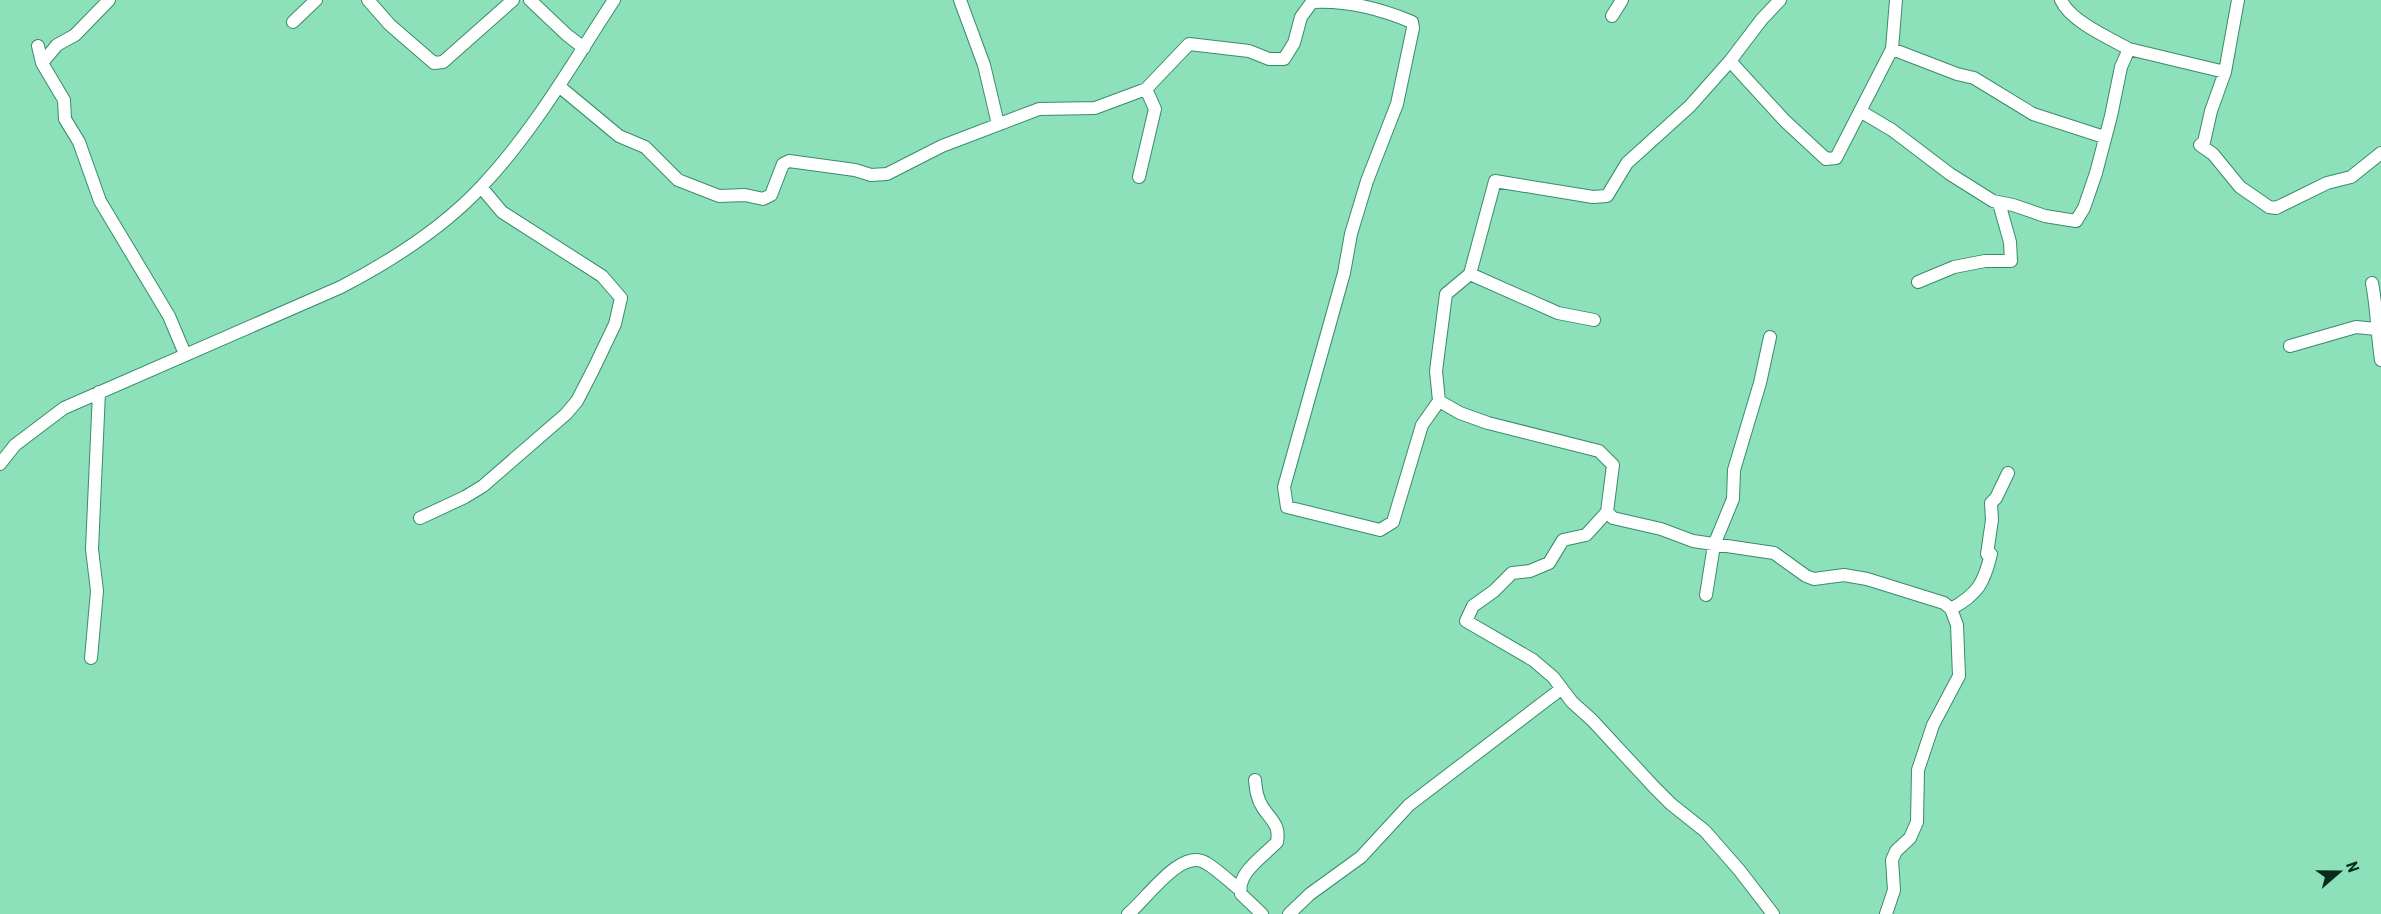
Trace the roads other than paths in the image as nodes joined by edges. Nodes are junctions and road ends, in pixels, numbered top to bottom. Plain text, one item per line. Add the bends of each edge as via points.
1 (109, 0) edge
2 (316, 0) edge
3 (368, 0) edge
4 (513, 0) edge
5 (530, 0) edge
6 (614, 0) edge
7 (960, 0) edge
8 (1622, 0) edge
9 (1780, 0) edge
10 (1896, 0) edge
11 (2061, 0) edge
12 (2238, 0) edge
13 (1612, 16) dead end
14 (293, 22) dead end
15 (38, 46) dead end
16 (584, 48) junction
17 (1892, 49) junction
18 (2129, 49) junction
19 (1730, 61) junction
20 (42, 63) junction
21 (2225, 72) junction
22 (560, 87) junction
23 (1146, 89) junction
24 (1860, 111) junction
25 (998, 124) junction
26 (2104, 138) junction
27 (2381, 153) edge
28 (1139, 177) dead end
29 (481, 187) junction
30 (1999, 203) junction
31 (1470, 274) junction
32 (1918, 282) dead end
33 (2372, 283) dead end
34 (1594, 320) dead end
35 (2376, 329) junction
36 (1770, 337) dead end
37 (2290, 346) dead end
38 (185, 354) junction
39 (2381, 360) edge
40 (99, 392) junction
41 (1439, 401) junction
42 (0, 464) edge
43 (2008, 473) dead end
44 (1607, 512) junction
45 (420, 518) dead end
46 (1714, 545) junction
47 (1706, 595) dead end
48 (1951, 609) junction
49 (91, 658) dead end
50 (1561, 689) junction
51 (1255, 780) dead end
52 (1240, 890) junction
53 (1128, 914) edge
54 (1262, 914) edge
55 (1289, 914) edge
56 (1773, 914) edge
57 (1886, 914) edge

1 - 20 street
2 - 14 street
3 - 4 street via 434,63 443,62
5 - 16 street
6 - 16 street
7 - 25 street via 984,65
8 - 13 street
9 - 19 street
10 - 17 street
11 - 18 street via 2074,16
12 - 21 street
15 - 20 street
16 - 22 street
17 - 24 street
17 - 26 street via 1974,78 2033,114
18 - 21 street
18 - 26 street
19 - 24 street via 1826,159 1836,158
19 - 31 street via 1690,106 1627,163 1607,196 1495,181
20 - 38 street via 64,100 65,119 79,142 100,201 168,316
21 - 27 street via 2200,145 2220,162 2233,181 2269,207 2276,208 2327,183 2351,177
22 - 25 street via 619,136 645,147 678,180 719,196 763,199 771,195 783,164 789,161 871,175 888,174
22 - 29 street
23 - 25 street via 1095,108 1039,109
23 - 28 street via 1155,109
23 - 41 street via 1189,44 1284,59 1294,43 1301,17 1312,2 1370,7 1412,22 1397,104 1354,224 1284,487 1287,507 1380,530 1393,522 1422,425
24 - 30 street
26 - 30 street via 2084,208 2076,221
29 - 38 street via 434,228 381,266
29 - 45 street via 502,212 602,276 621,298 619,310 586,384 566,414 483,486
30 - 32 street via 2011,261 1954,267
31 - 34 street via 1558,312
31 - 41 street via 1446,294 1436,371
33 - 35 street
35 - 37 street via 2356,327
35 - 39 street
36 - 46 street via 1734,470 1733,499
38 - 40 street
40 - 42 street via 64,408 15,445
40 - 49 street via 92,549 97,591
41 - 44 street via 1488,423 1599,451 1613,465
43 - 48 street via 1991,503 1987,573 1978,591
44 - 46 street via 1613,518
44 - 50 street via 1586,535 1563,540 1549,563 1512,573 1468,613 1468,624 1533,660
46 - 47 street
46 - 48 street via 1774,553 1814,579 1844,575 1867,579 1944,603
48 - 57 street via 1959,642 1959,676 1934,725 1918,770 1917,822 1892,860 1894,890
50 - 55 street via 1409,805 1361,857
50 - 56 street via 1671,804 1704,831
51 - 52 street via 1263,808 1276,823 1277,842 1241,880
52 - 53 street via 1205,862 1193,859 1173,869
52 - 54 street

